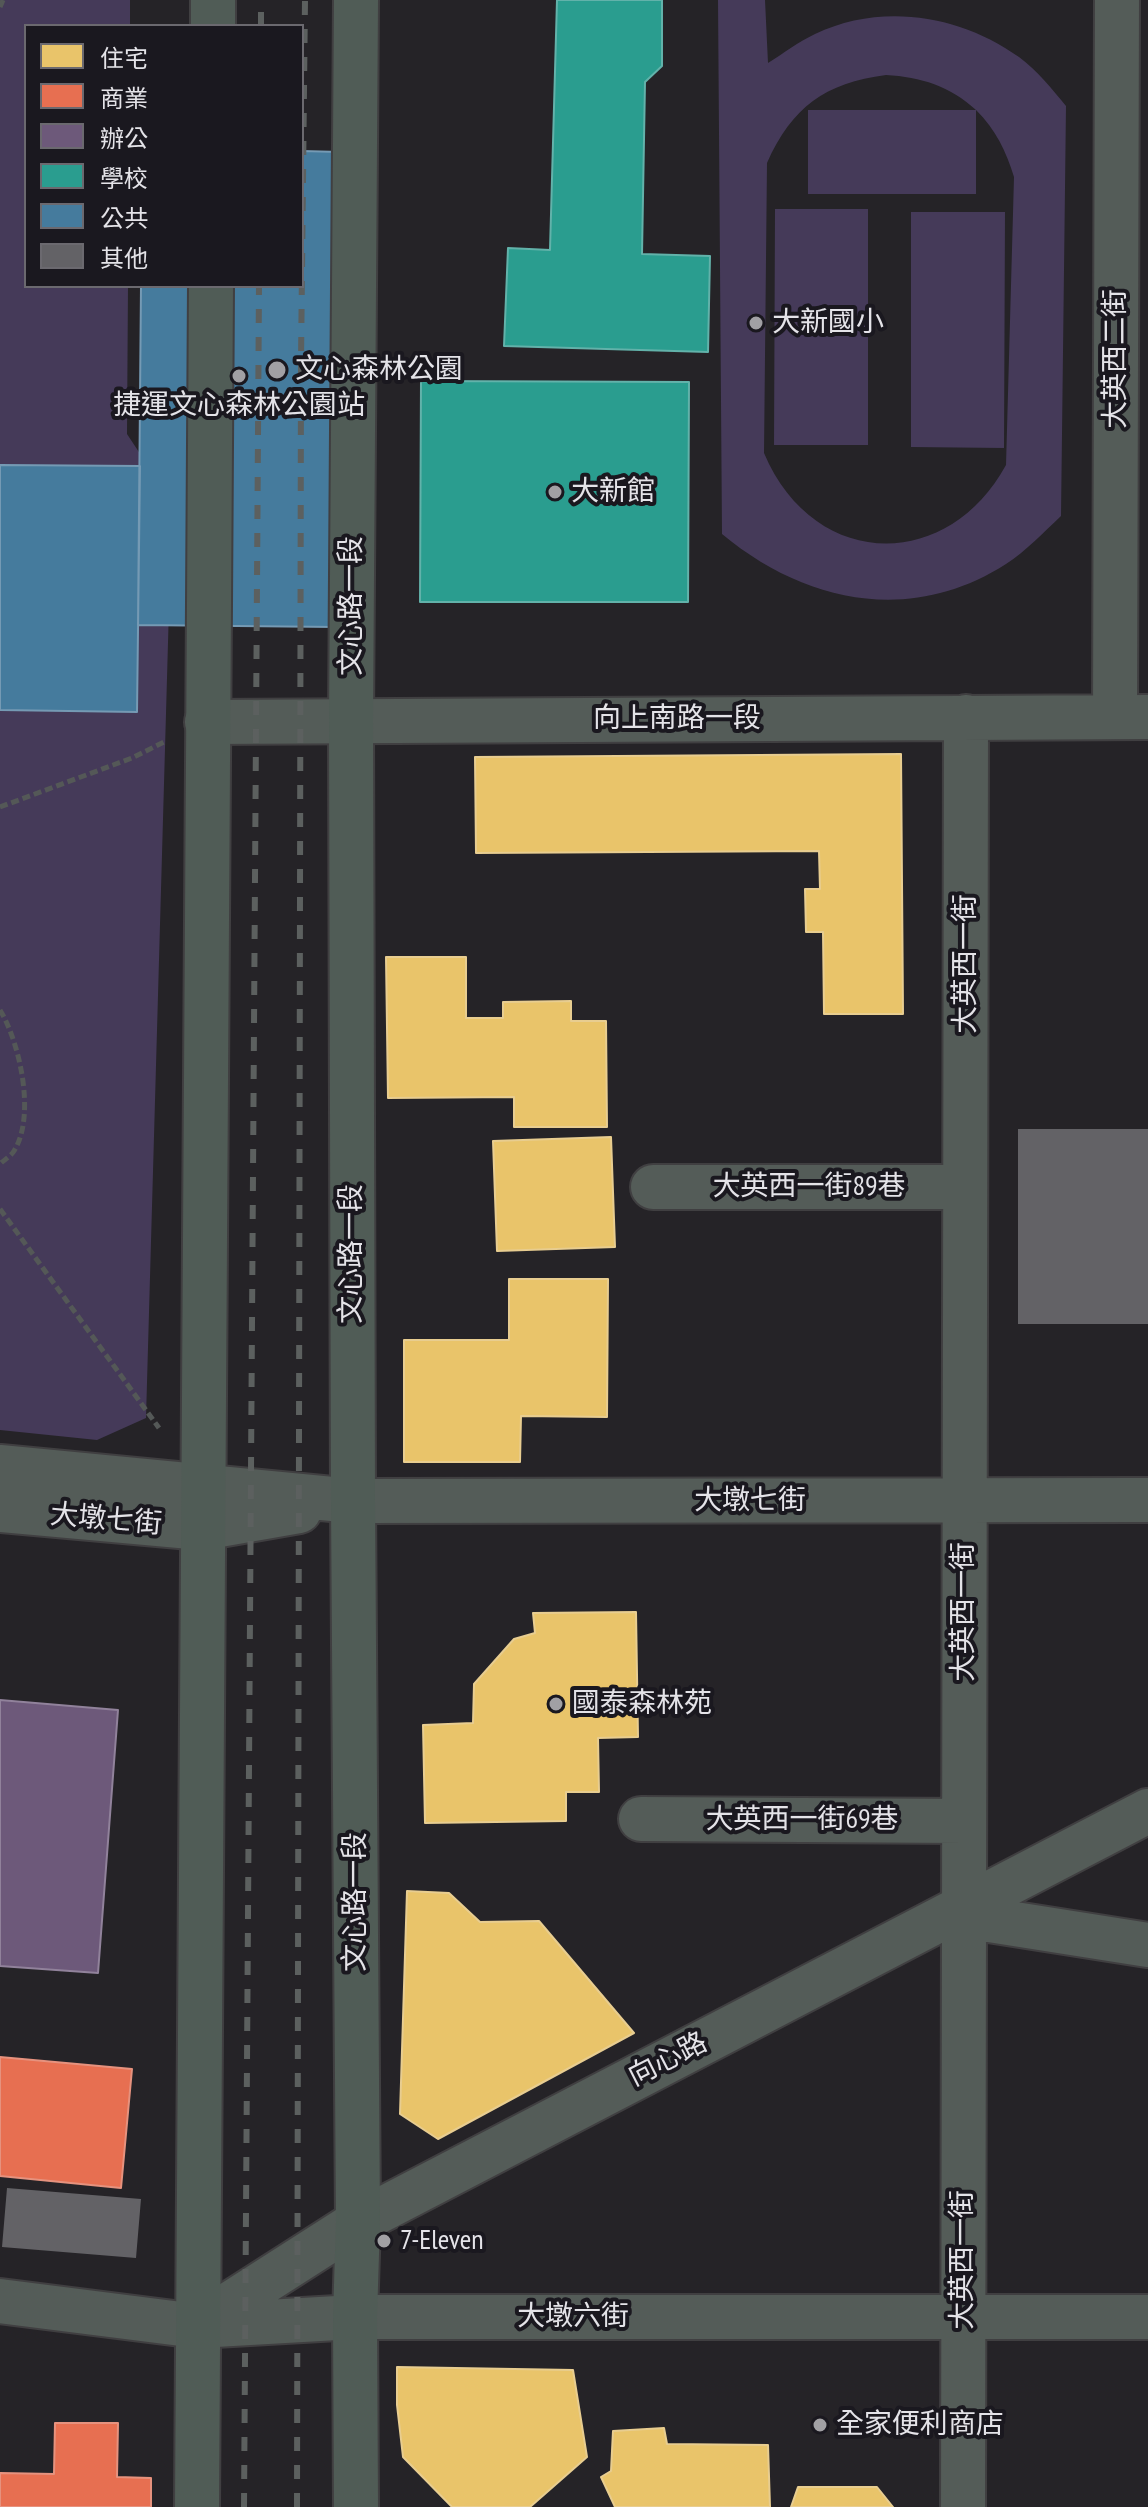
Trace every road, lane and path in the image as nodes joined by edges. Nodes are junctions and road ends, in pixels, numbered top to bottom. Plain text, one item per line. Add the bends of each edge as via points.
1 (3, 0) edge
2 (213, 0) edge
3 (356, 0) edge
4 (1117, 0) edge
5 (0, 7) edge
6 (213, 24) edge
7 (211, 288) edge
8 (966, 717) junction
9 (1132, 717) edge
10 (351, 720) junction
11 (207, 722) junction
12 (0, 807) edge
13 (0, 1010) edge
14 (0, 1164) edge
15 (653, 1187) dead end
16 (965, 1187) junction
17 (0, 1209) edge
18 (0, 1467) edge
19 (1148, 1500) edge
20 (353, 1501) junction
21 (965, 1501) junction
22 (202, 1507) junction
23 (0, 1510) edge
24 (1148, 1811) edge
25 (641, 1819) dead end
26 (964, 1821) junction
27 (964, 1911) junction
28 (1148, 1945) edge
29 (358, 2222) junction
30 (5, 2310) edge
31 (355, 2317) junction
32 (963, 2317) junction
33 (1148, 2317) edge
34 (197, 2326) junction
35 (197, 2507) edge
36 (356, 2507) edge
37 (963, 2507) edge

1 - 5 path
2 - 6 main road
3 - 10 main road, 文心路一段
4 - 9 street, 大英西二街
7 - 11 main road
8 - 9 street, 向上南路一段
8 - 10 street, 向上南路一段
8 - 16 street, 大英西一街
10 - 11 street, 向上南路一段
10 - 20 main road, 文心路一段
11 - 12 path via 132,758
11 - 22 main road
13 - 14 path via 18,1054 24,1102 14,1151
15 - 16 street, 大英西一街89巷
16 - 21 street, 大英西一街
17 - 22 path
18 - 22 street, 大墩七街
19 - 21 street, 大墩七街
20 - 21 street, 大墩七街
20 - 22 street, 大墩七街
20 - 29 main road, 文心路一段
21 - 26 street, 大英西一街
22 - 23 street, 大墩七街
22 - 34 main road
24 - 27 street, 向心路
25 - 26 street, 大英西一街69巷
26 - 27 street, 大英西一街
27 - 28 street
27 - 29 street, 向心路
27 - 32 street, 大英西一街
29 - 31 main road, 文心路一段
29 - 34 street, 向心路
30 - 34 street, 大墩六街
31 - 32 street, 大墩六街
31 - 34 street, 大墩六街
31 - 36 main road, 文心路一段
32 - 33 street, 大墩六街
32 - 37 street, 大英西一街
34 - 35 main road

